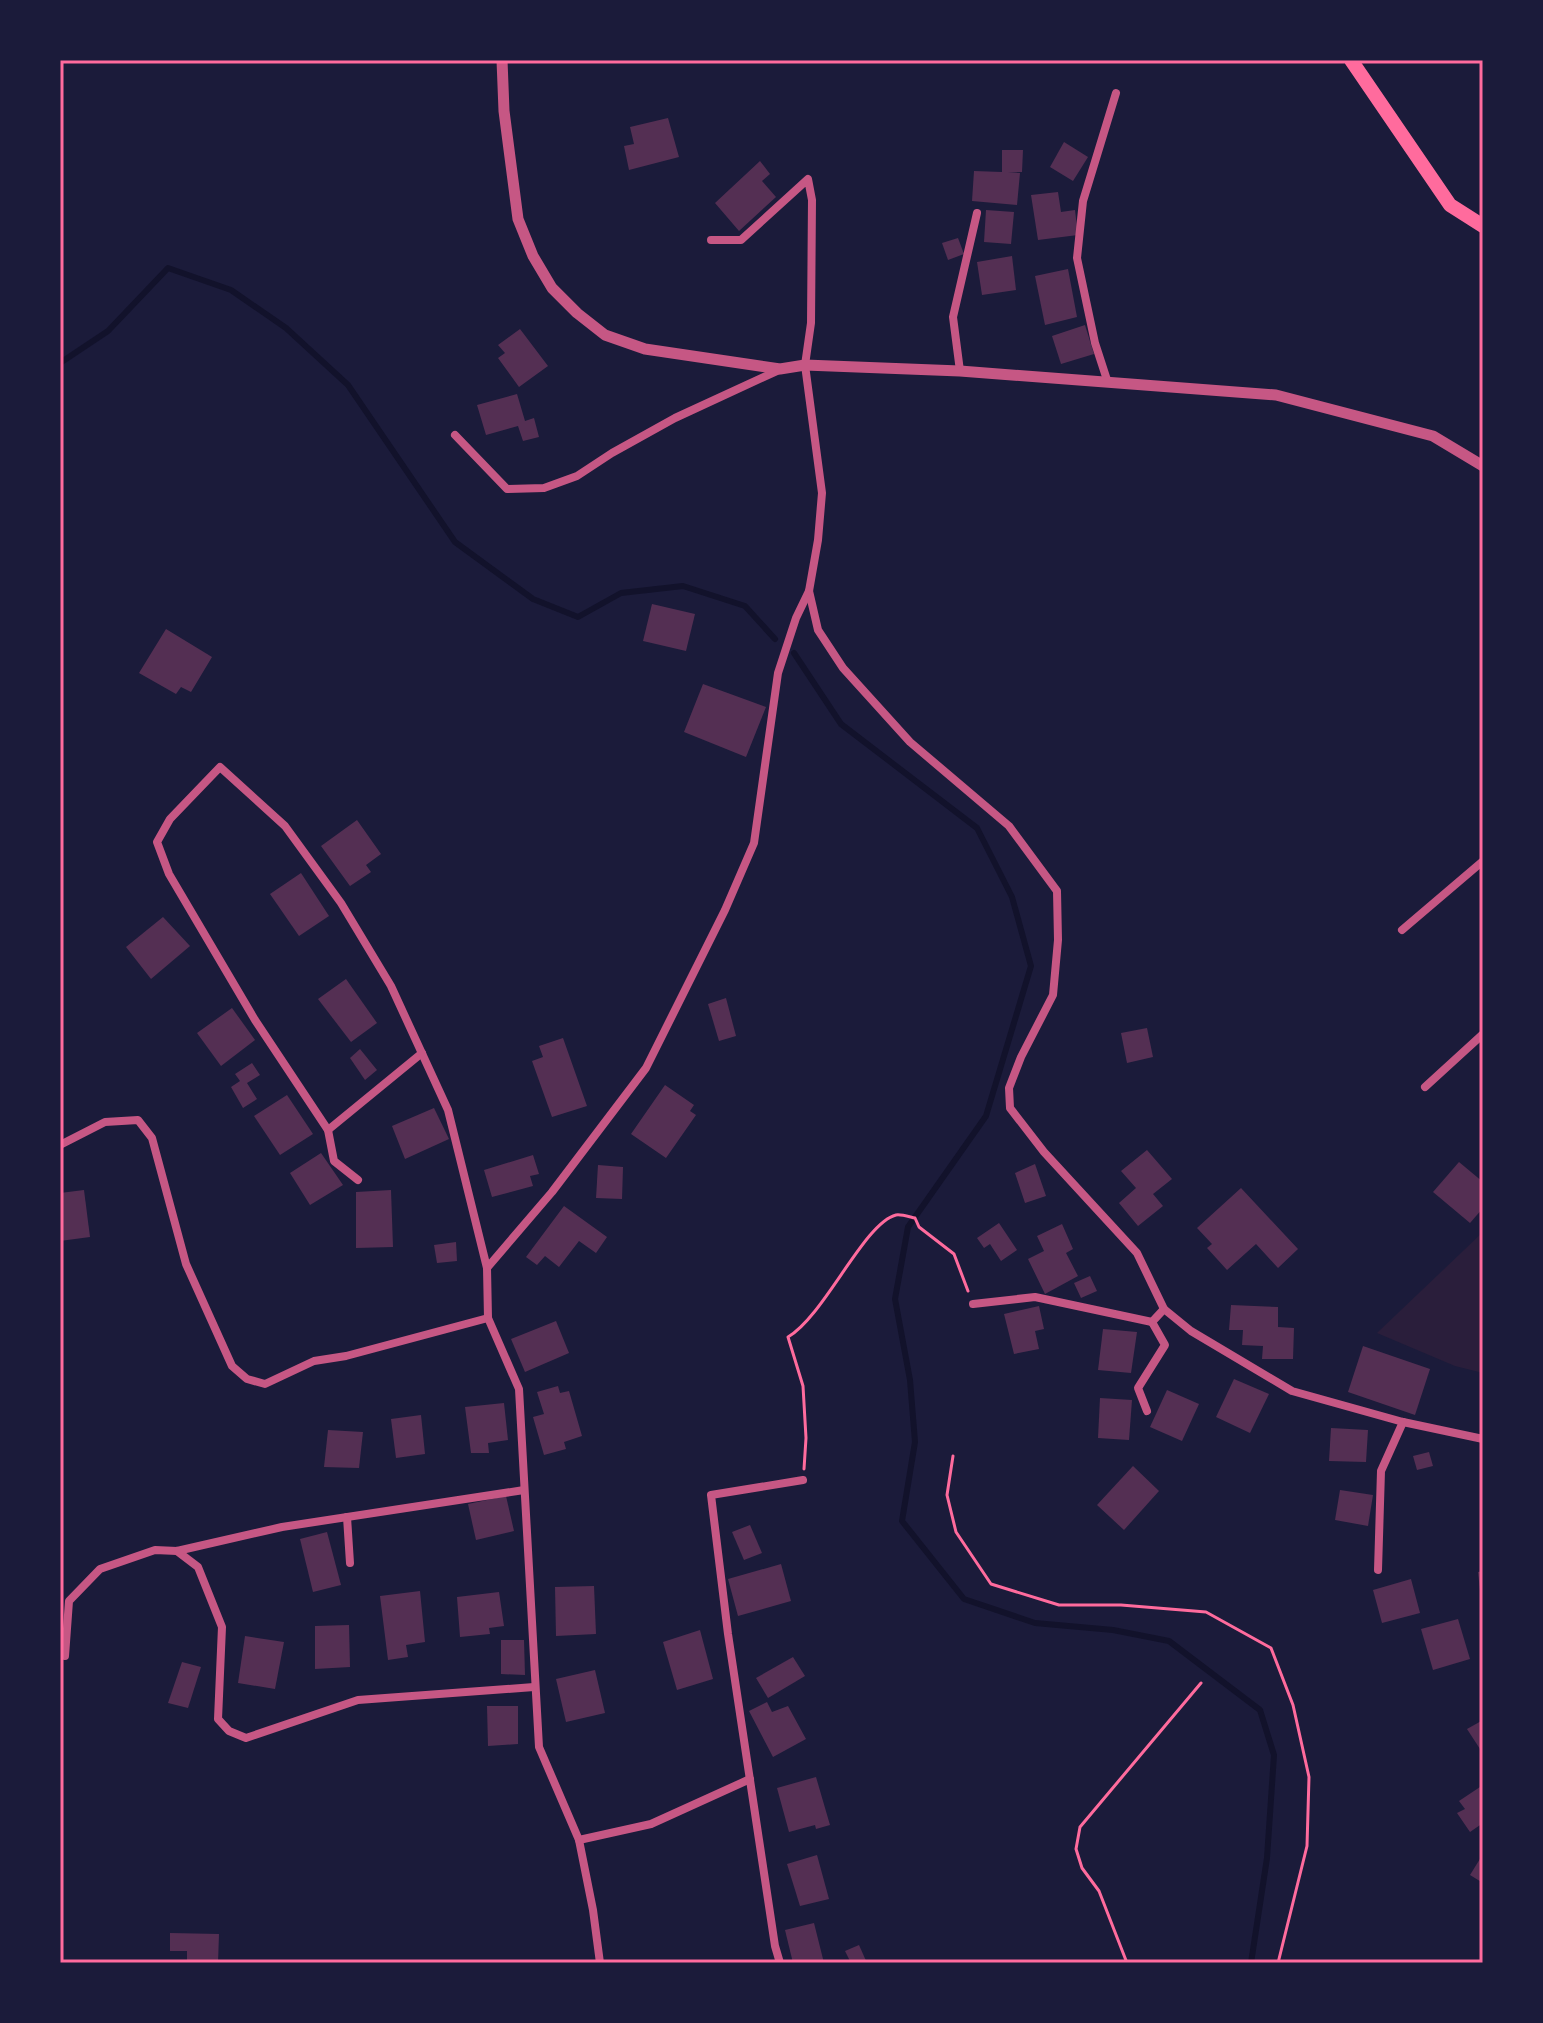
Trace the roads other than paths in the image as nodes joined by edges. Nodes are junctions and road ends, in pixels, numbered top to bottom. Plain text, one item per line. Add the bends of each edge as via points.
1 (502, 60) edge
2 (1351, 60) edge
3 (1116, 93) dead end
4 (977, 213) dead end
5 (1483, 226) edge
6 (711, 240) dead end
7 (805, 365) junction
8 (780, 369) junction
9 (960, 371) junction
10 (1108, 383) junction
11 (455, 435) dead end
12 (1483, 466) edge
13 (809, 591) junction
14 (1483, 861) edge
15 (1402, 930) dead end
16 (1483, 1034) edge
17 (422, 1053) junction
18 (1425, 1087) dead end
19 (328, 1130) junction
20 (60, 1145) edge
21 (358, 1180) dead end
22 (487, 1268) junction
23 (973, 1304) road end
24 (1164, 1309) junction
25 (488, 1318) junction
26 (1152, 1322) junction
27 (1147, 1411) dead end
28 (1403, 1422) junction
29 (1483, 1439) edge
30 (803, 1480) road end
31 (524, 1490) junction
32 (347, 1517) junction
33 (177, 1551) junction
34 (350, 1563) dead end
35 (1378, 1570) dead end
36 (65, 1656) dead end
37 (534, 1687) junction
38 (750, 1779) junction
39 (579, 1840) junction
40 (600, 1963) edge
41 (780, 1963) edge

1 - 8 street via 518,219 552,288 605,335 645,349
2 - 5 main road via 1450,205
3 - 10 street via 1083,201 1077,258
4 - 9 street via 953,317
6 - 7 street via 741,240 808,179 812,277
7 - 8 street
7 - 9 street
7 - 13 street via 822,493
8 - 11 street via 675,418 577,476 544,488 507,489
9 - 10 street
10 - 12 street via 1276,395 1433,436
13 - 22 street via 778,673 754,843 725,910 646,1068
13 - 24 street via 818,630 843,668 910,742 1009,826 1057,891 1053,995 1009,1088 1010,1108 1137,1253
14 - 15 street
16 - 18 street
17 - 19 street
17 - 19 street via 391,986 341,903 285,826 220,767 170,819 157,842 169,874 255,1020
17 - 22 street via 448,1110
19 - 21 street via 334,1161
20 - 25 street via 105,1122 138,1120 152,1138 186,1264 232,1366 247,1379 265,1384 314,1361
22 - 25 street
23 - 26 street via 1035,1297
24 - 26 street
24 - 28 street via 1292,1391
25 - 31 street via 519,1389
26 - 27 street via 1165,1345 1138,1388
28 - 29 street
28 - 35 street via 1381,1471
30 - 38 street via 711,1495
31 - 32 street
31 - 37 street
32 - 33 street
32 - 34 street
33 - 36 street via 155,1550 100,1569 69,1601
33 - 37 street via 198,1567 222,1627 218,1719 246,1738 358,1700
37 - 39 street via 539,1747
38 - 39 street via 651,1824
38 - 41 street
39 - 40 street

